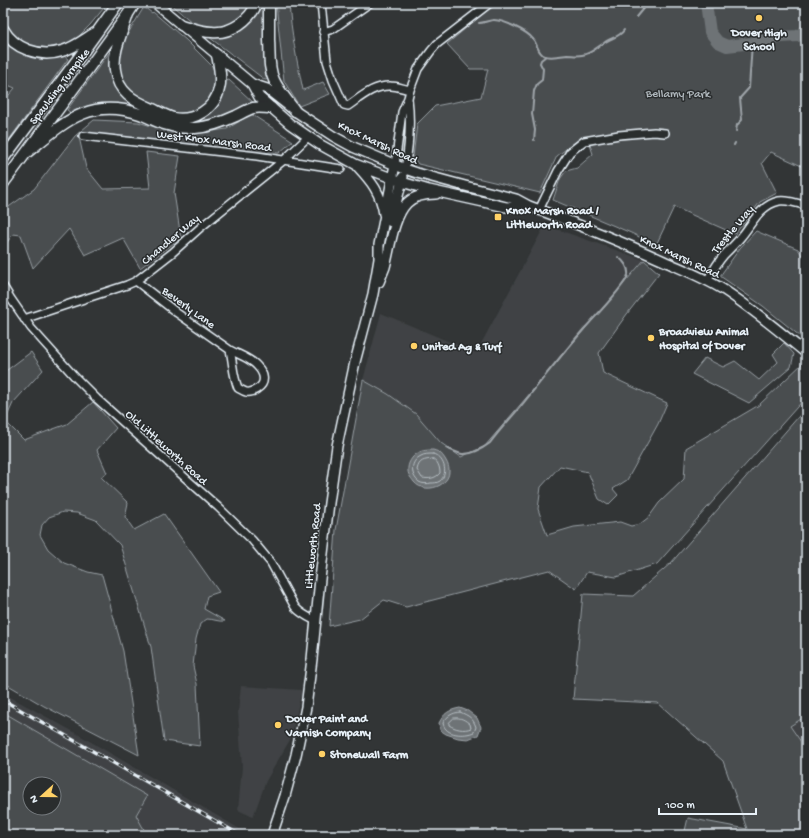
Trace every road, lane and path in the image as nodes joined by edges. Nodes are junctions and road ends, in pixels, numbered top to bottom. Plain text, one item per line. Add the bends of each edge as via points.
1 (118, 3) edge
2 (135, 3) edge
3 (257, 3) edge
4 (269, 3) edge
5 (321, 3) edge
6 (370, 3) edge
7 (490, 3) edge
8 (156, 4) edge
9 (128, 14) junction
10 (181, 25) junction
11 (3, 29) edge
12 (98, 32) junction
13 (324, 32) junction
14 (217, 55) junction
15 (252, 84) junction
16 (410, 90) junction
17 (408, 98) junction
18 (271, 108) junction
19 (295, 111) junction
20 (665, 133) dead end
21 (83, 136) dead end
22 (308, 137) junction
23 (25, 154) junction
24 (3, 159) edge
25 (284, 160) junction
26 (355, 164) junction
27 (395, 165) junction
28 (341, 169) dead end
29 (405, 170) junction
30 (393, 178) junction
31 (402, 182) junction
32 (3, 184) edge
33 (448, 194) junction
34 (529, 206) junction
35 (806, 206) edge
36 (539, 210) junction
37 (385, 219) junction
38 (379, 259) junction
39 (136, 281) junction
40 (707, 281) junction
41 (3, 286) edge
42 (373, 294) junction
43 (24, 319) junction
44 (230, 350) junction
45 (806, 353) edge
46 (316, 621) junction
47 (272, 835) edge

1 - 12 highway, Spaulding Turnpike
2 - 9 highway, Spaulding Turnpike
3 - 10 highway via 247,19 226,30 213,33
4 - 19 highway via 272,76
5 - 13 street
6 - 13 street via 333,29
7 - 16 street via 431,50 418,68
8 - 10 main road, Knox Marsh Road
9 - 14 highway via 114,60 115,70 123,91 146,106 178,118 194,117 208,109 215,100 221,78
9 - 23 highway, Spaulding Turnpike
10 - 14 main road, Knox Marsh Road
11 - 12 highway via 19,46 38,53 63,51
12 - 24 highway, Spaulding Turnpike
13 - 16 street via 327,61 344,105 348,106 377,88 385,86
14 - 15 main road, Knox Marsh Road
15 - 18 main road, Knox Marsh Road via 259,97
15 - 19 main road, Knox Marsh Road via 267,89
16 - 17 street
17 - 27 street via 402,112
17 - 29 street via 410,128
18 - 22 main road, Knox Marsh Road
18 - 23 highway via 252,108 218,124 193,128 168,125 128,111 96,110 65,123
19 - 27 main road, Knox Marsh Road via 333,136
20 - 36 street via 619,135 584,141 570,152
21 - 25 street, West Knox Marsh Road
22 - 25 street, Chandler Way
22 - 26 main road, Knox Marsh Road
23 - 32 highway, Spaulding Turnpike
25 - 28 street, West Knox Marsh Road
25 - 39 street, Chandler Way
26 - 30 main road, Knox Marsh Road
26 - 37 main road via 376,190
27 - 29 main road, Knox Marsh Road
27 - 30 main road, Littleworth Road
29 - 31 main road, Littleworth Road
29 - 34 main road, Knox Marsh Road via 496,194
30 - 31 main road, Knox Marsh Road
30 - 37 main road, Littleworth Road
31 - 33 main road, Knox Marsh Road
31 - 38 main road, Littleworth Road
33 - 34 main road, Knox Marsh Road via 506,207
33 - 42 main road via 417,197 403,208
34 - 36 main road, Knox Marsh Road
35 - 40 street, Trestle Way via 779,201 764,208 719,261
36 - 40 main road, Knox Marsh Road via 619,240
37 - 38 main road, Littleworth Road via 379,245
38 - 42 main road, Littleworth Road
39 - 43 street, Chandler Way
39 - 44 street, Beverly Lane
40 - 45 main road, Knox Marsh Road via 769,322
41 - 43 street, Old Littleworth Road
42 - 46 main road, Littleworth Road via 337,446
43 - 46 street, Old Littleworth Road via 96,399 252,540 271,564 295,608
44 - 44 street, Beverly Lane via 258,366 264,382 261,387 250,392 238,388
46 - 47 main road, Littleworth Road via 301,733

